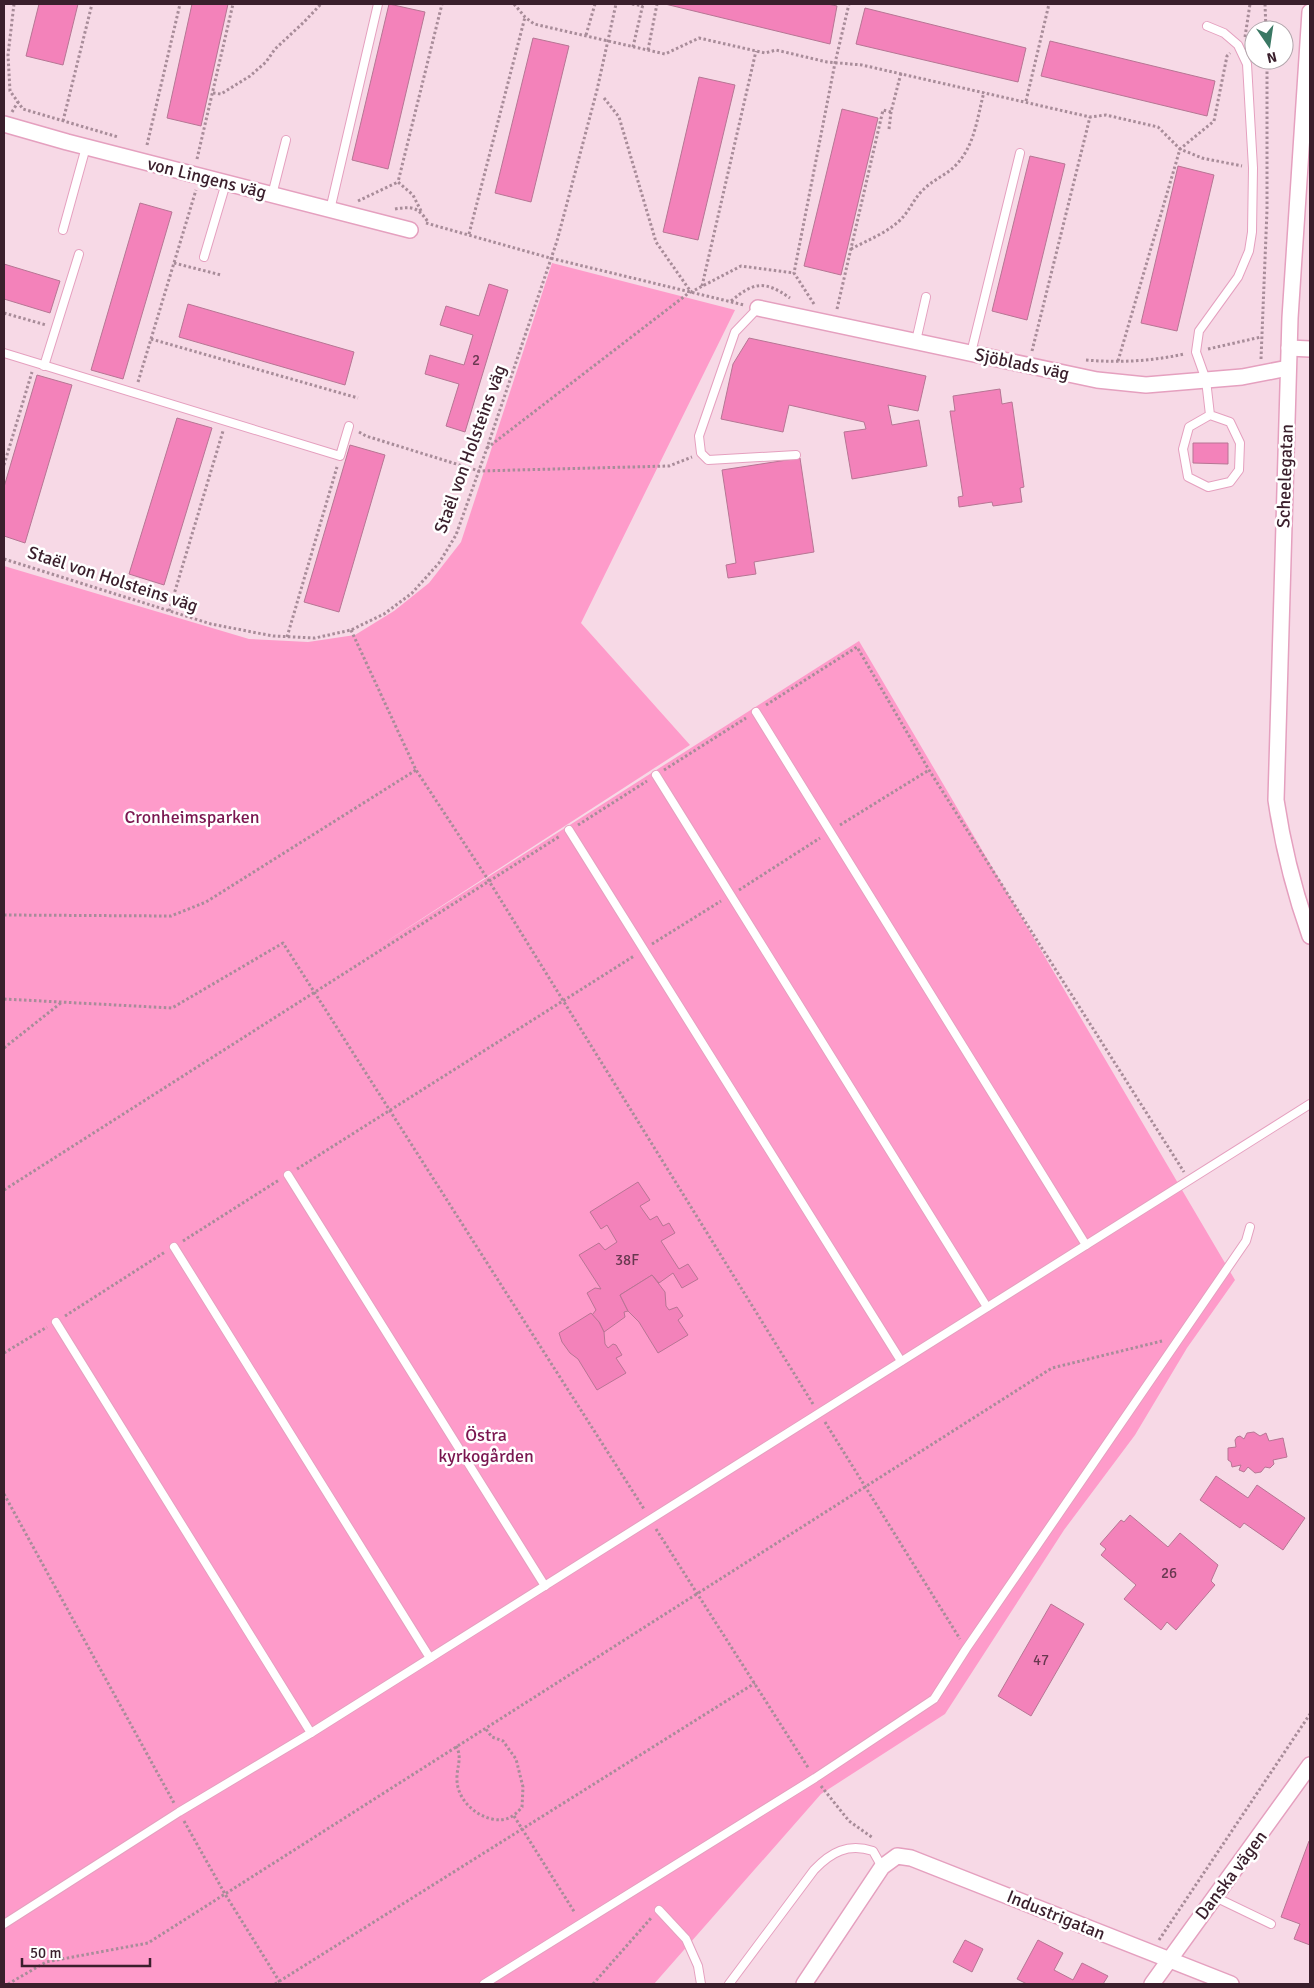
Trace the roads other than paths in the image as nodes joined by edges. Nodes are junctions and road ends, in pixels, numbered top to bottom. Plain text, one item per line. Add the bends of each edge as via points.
1 (378, 4) edge
2 (1310, 12) edge
3 (1207, 26) dead end
4 (4, 124) edge
5 (286, 140) dead end
6 (86, 147) junction
7 (1020, 153) dead end
8 (226, 183) junction
9 (272, 195) junction
10 (330, 210) junction
11 (63, 230) dead end
12 (410, 230) road end
13 (79, 254) dead end
14 (204, 257) dead end
15 (926, 297) dead end
16 (758, 308) joint
17 (916, 341) junction
18 (1289, 348) junction
19 (1310, 349) edge
20 (4, 353) edge
21 (971, 353) junction
22 (44, 366) junction
23 (1288, 368) junction
24 (1206, 380) junction
25 (1210, 416) junction
26 (350, 426) road end
27 (796, 455) dead end
28 (756, 712) road end
29 (656, 775) road end
30 (569, 830) road end
31 (1310, 936) edge
32 (1310, 1104) edge
33 (288, 1175) road end
34 (1250, 1227) dead end
35 (1086, 1245) junction
36 (174, 1247) road end
37 (988, 1307) junction
38 (56, 1322) road end
39 (901, 1361) junction
40 (545, 1586) junction
41 (430, 1658) junction
42 (311, 1733) junction
43 (1310, 1765) edge
44 (882, 1867) junction
45 (1215, 1897) junction
46 (658, 1910) dead end
47 (4, 1924) edge
48 (1271, 1924) dead end
49 (1168, 1960) junction
50 (484, 1984) edge
51 (701, 1984) edge
52 (729, 1984) edge
53 (804, 1984) edge
54 (1152, 1984) edge
55 (1232, 1984) edge

1 - 10 lane
2 - 18 street, Scheelegatan
3 - 24 lane via 1224,33 1238,45 1247,64 1253,168 1249,251 1238,277 1199,331 1196,352
4 - 6 street, von Lingens väg
5 - 9 lane
6 - 8 street, von Lingens väg
6 - 11 lane
7 - 21 lane
8 - 9 street, von Lingens väg
8 - 14 lane
9 - 10 street, von Lingens väg
10 - 12 street, von Lingens väg
13 - 22 lane
15 - 17 lane
16 - 17 street, Sjöblads väg
16 - 27 lane via 735,332 699,436 701,453 708,460
17 - 21 street, Sjöblads väg
18 - 19 street
18 - 23 street, Scheelegatan
20 - 22 lane
21 - 24 street, Sjöblads väg via 1097,380 1146,384
22 - 26 lane via 340,456
23 - 24 street, Sjöblads väg
23 - 31 street, Scheelegatan via 1276,800 1291,875
24 - 25 lane
25 - 25 lane via 1189,427 1183,449 1188,477 1208,487 1230,482 1239,470 1240,443 1230,422
28 - 35 lane
29 - 37 lane
30 - 39 lane
32 - 35 lane
33 - 40 lane
34 - 50 lane via 1246,1241 934,1699 815,1778
35 - 37 lane
36 - 41 lane
37 - 39 lane
38 - 42 lane
39 - 40 lane
40 - 41 lane
41 - 42 lane
42 - 47 lane via 179,1812
43 - 45 street, Danska vägen
44 - 49 street, Industrigatan via 898,1856 911,1858
44 - 52 lane via 873,1851 859,1847 826,1857
44 - 53 street
45 - 48 lane
45 - 49 street, Danska vägen
46 - 51 lane via 686,1939 698,1966
49 - 54 street, Danska vägen
49 - 55 street, Industrigatan

